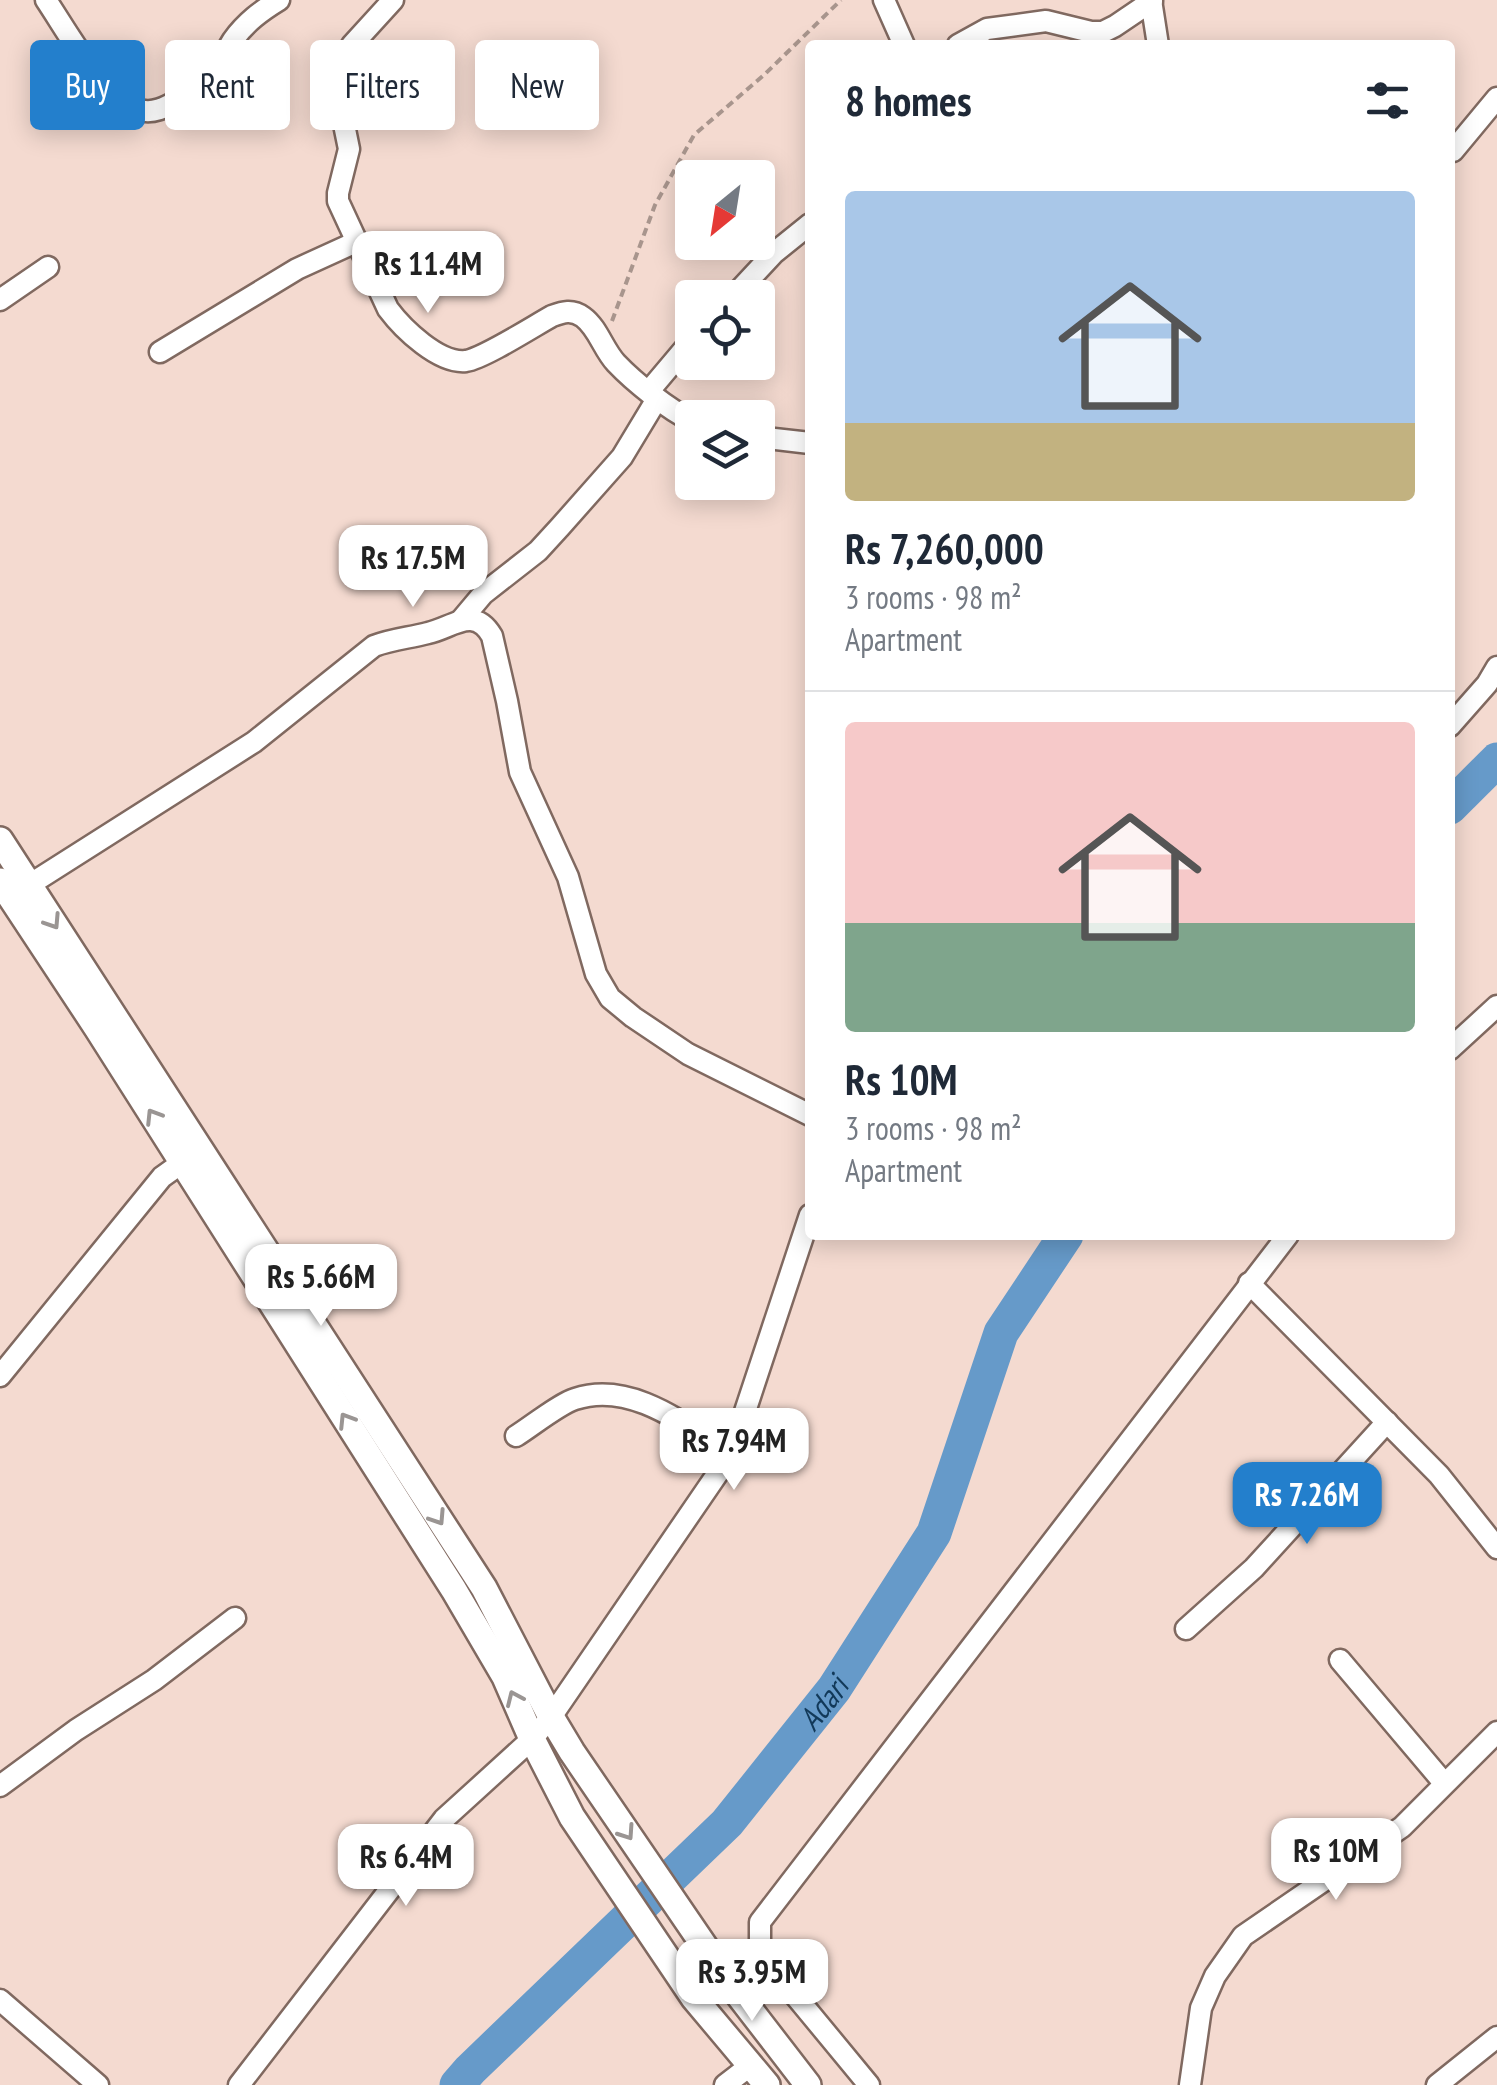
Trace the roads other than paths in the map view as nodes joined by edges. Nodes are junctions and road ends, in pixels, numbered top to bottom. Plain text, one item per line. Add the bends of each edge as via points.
1 (46, 0) edge
2 (280, 0) edge
3 (393, 0) edge
4 (884, 0) edge
5 (1152, 0) edge
6 (902, 40) edge
7 (967, 40) edge
8 (1157, 40) edge
9 (1497, 98) edge
10 (1455, 148) edge
11 (805, 228) edge
12 (356, 242) junction
13 (48, 266) dead end
14 (749, 280) edge
15 (0, 300) edge
16 (160, 352) dead end
17 (675, 364) edge
18 (653, 395) junction
19 (675, 410) edge
20 (775, 439) edge
21 (805, 442) edge
22 (462, 619) junction
23 (1497, 667) edge
24 (1455, 720) edge
25 (0, 840) edge
26 (0, 880) edge
27 (29, 885) junction
28 (1497, 1006) edge
29 (1455, 1044) edge
30 (805, 1112) edge
31 (183, 1162) junction
32 (805, 1230) edge
33 (1284, 1240) edge
34 (1249, 1283) junction
35 (0, 1376) edge
36 (1386, 1422) junction
37 (516, 1436) dead end
38 (731, 1454) junction
39 (1497, 1548) edge
40 (234, 1618) dead end
41 (1186, 1629) dead end
42 (1340, 1660) dead end
43 (551, 1717) junction
44 (1497, 1732) edge
45 (532, 1739) junction
46 (1444, 1783) junction
47 (0, 1786) edge
48 (0, 2000) edge
49 (1497, 2038) edge
50 (759, 2075) edge
51 (98, 2085) edge
52 (239, 2085) edge
53 (725, 2085) edge
54 (808, 2085) edge
55 (869, 2085) edge
56 (1190, 2085) edge
57 (1438, 2085) edge

1 - 2 street via 94,73 142,111 162,109 193,92 247,23
3 - 12 street via 352,45 337,73 349,149 338,201
4 - 6 street
5 - 7 street via 1103,32 1046,20 987,29
5 - 8 street
9 - 10 street
11 - 14 street
12 - 16 street
12 - 18 street via 400,325 449,358 476,358 566,311 584,318 615,362
13 - 15 street
17 - 18 street
18 - 19 street
18 - 22 street via 622,456 538,551
20 - 21 street
22 - 27 street via 374,646 254,742
22 - 30 street via 478,622 492,636 520,772 568,877 596,974 610,998 688,1054
23 - 24 street
25 - 27 main road
31 -> 26 main road
27 -> 43 main road via 484,1588
28 - 29 street
31 - 35 street via 162,1177
45 -> 31 main road via 454,1590
32 - 38 street
33 - 34 street
34 - 36 street
34 - 55 street via 760,1922 760,1954
36 - 39 street
36 - 41 street via 1254,1568
37 - 38 street via 575,1399 608,1395 641,1400
38 - 43 street
40 - 47 street
42 - 46 street
43 - 45 street
43 -> 54 main road via 732,1985
44 - 46 street
45 - 50 main road via 572,1817 694,1998
45 - 52 street via 444,1819
46 - 56 street via 1402,1827 1242,1936 1202,2008
48 - 51 street
49 - 57 street
50 - 53 street

